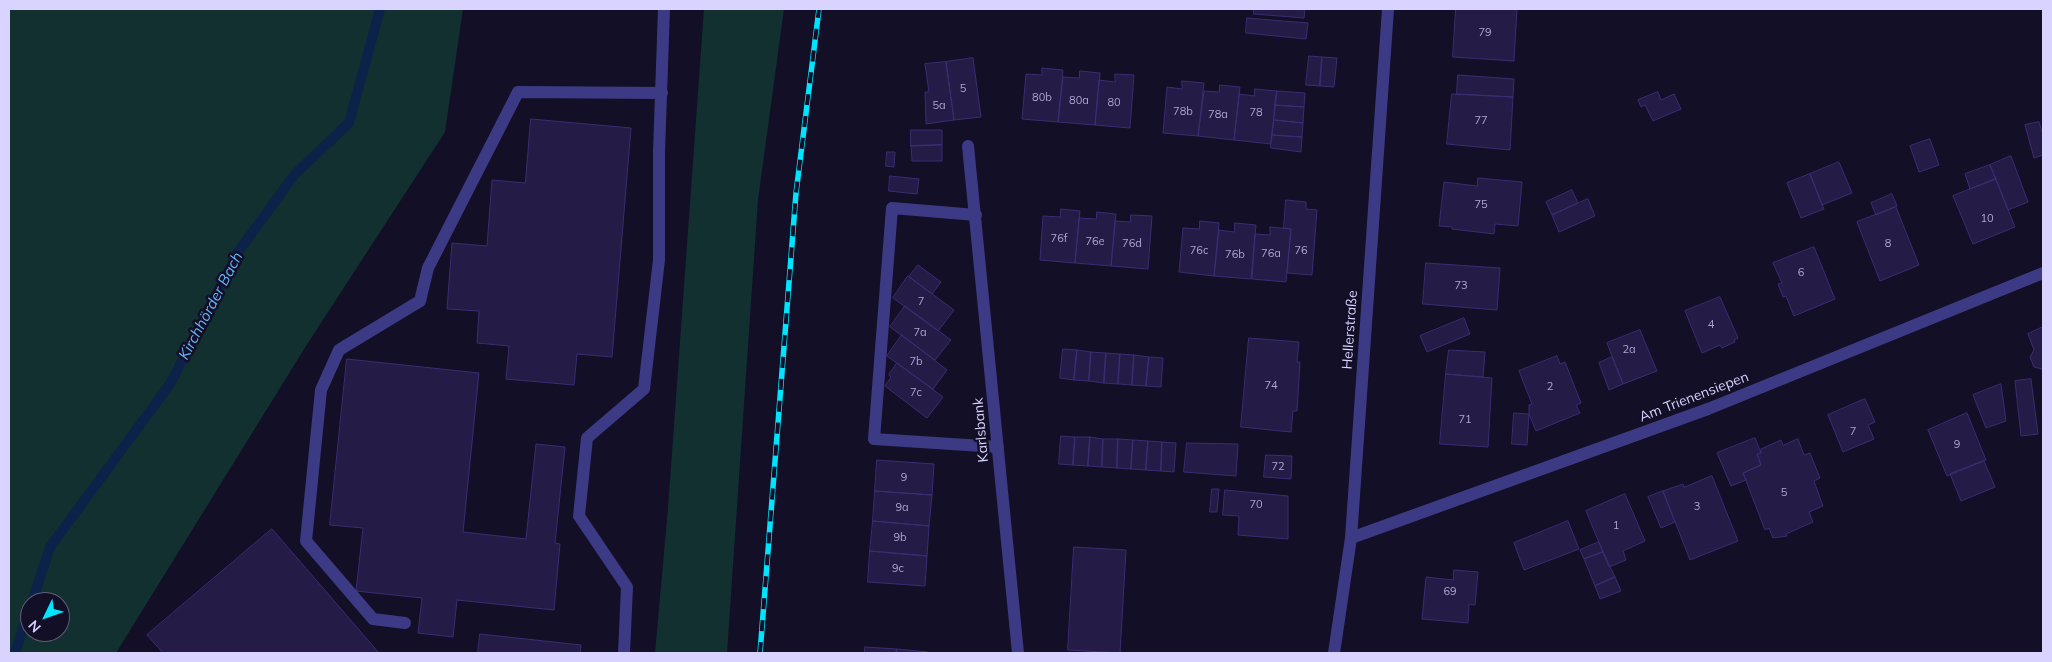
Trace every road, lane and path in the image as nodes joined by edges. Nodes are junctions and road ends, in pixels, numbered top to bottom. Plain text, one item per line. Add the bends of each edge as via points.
1 (664, 9) edge
2 (1388, 9) edge
3 (662, 93) junction
4 (968, 146) dead end
5 (976, 209) junction
6 (2043, 273) edge
7 (998, 447) junction
8 (1351, 538) junction
9 (405, 622) dead end
10 (624, 653) edge
11 (1018, 653) edge
12 (1334, 653) edge

1 - 3 street
2 - 8 street, Hellerstraße
3 - 9 street via 518,92 428,268 420,301 338,350 321,390 306,541 373,619
3 - 10 street via 659,260 644,389 587,438 580,516 627,587
4 - 5 street, Karlsbank
5 - 7 street, Karlsbank
5 - 7 street via 892,208 874,439
6 - 8 street, Am Trienensiepen via 1708,409
7 - 11 street, Karlsbank
8 - 12 street, Hellerstraße

